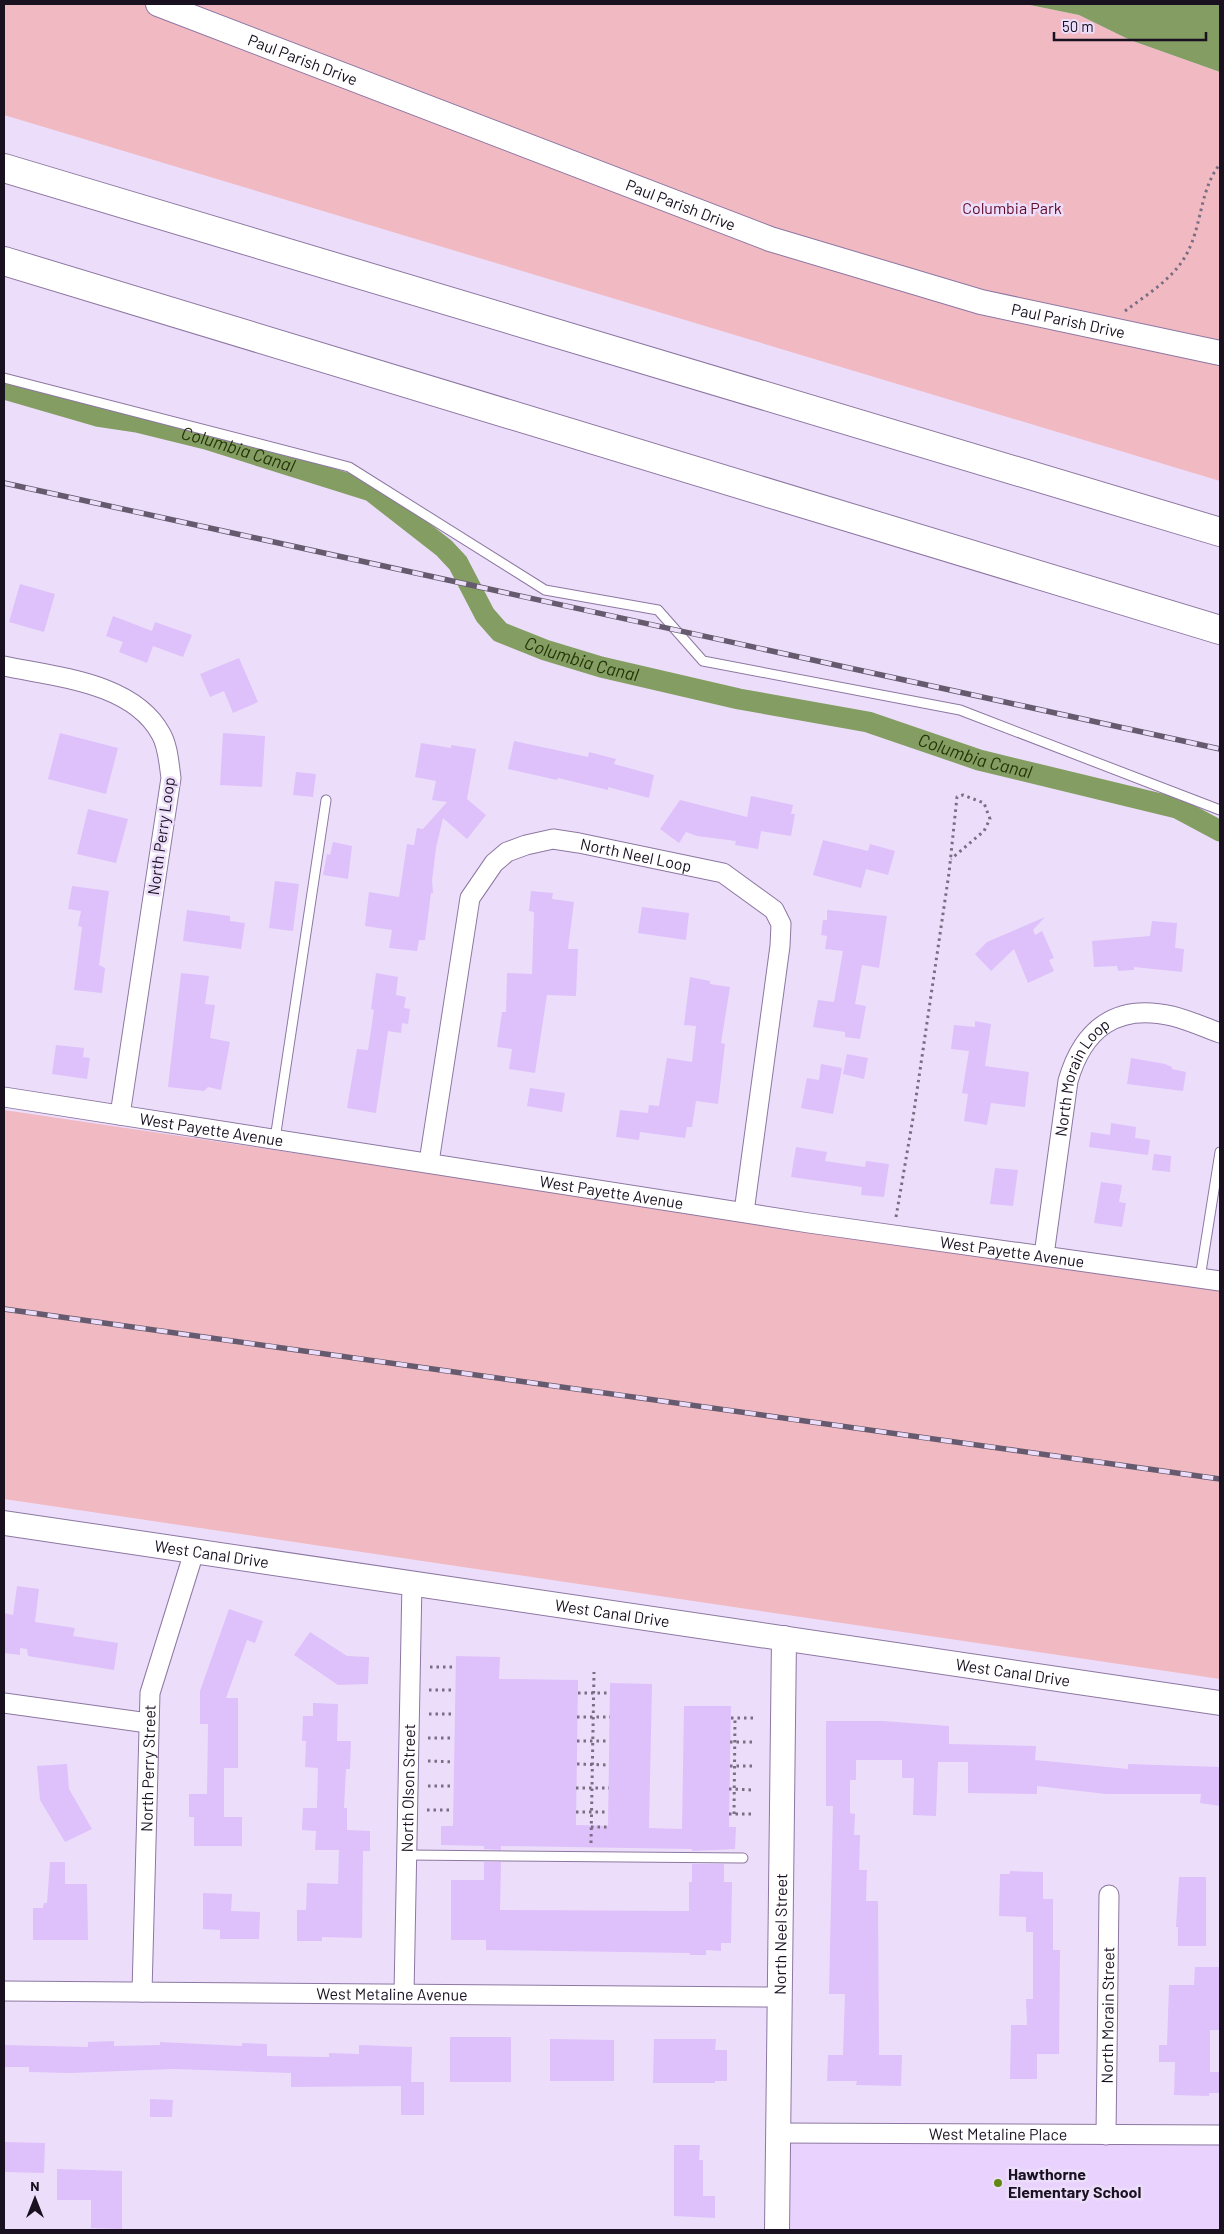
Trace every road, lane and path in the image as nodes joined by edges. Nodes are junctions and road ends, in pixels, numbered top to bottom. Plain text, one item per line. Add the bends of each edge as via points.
1 (158, 4) edge
2 (1220, 164) edge
3 (4, 168) edge
4 (4, 261) edge
5 (1100, 329) junction
6 (1220, 353) edge
7 (4, 378) edge
8 (1220, 532) edge
9 (1220, 630) edge
10 (4, 666) edge
11 (326, 800) dead end
12 (1220, 810) edge
13 (951, 859) junction
14 (1220, 1033) edge
15 (4, 1097) edge
16 (120, 1115) junction
17 (275, 1139) junction
18 (1220, 1152) edge
19 (429, 1162) junction
20 (744, 1212) junction
21 (892, 1234) junction
22 (1044, 1255) junction
23 (1200, 1278) junction
24 (1220, 1281) edge
25 (4, 1523) edge
26 (194, 1552) junction
27 (412, 1582) junction
28 (784, 1638) junction
29 (430, 1667) dead end
30 (455, 1667) dead end
31 (594, 1672) dead end
32 (429, 1690) dead end
33 (455, 1690) dead end
34 (578, 1693) dead end
35 (594, 1693) junction
36 (610, 1693) dead end
37 (4, 1703) edge
38 (1220, 1703) edge
39 (429, 1714) dead end
40 (455, 1714) dead end
41 (577, 1717) dead end
42 (594, 1717) junction
43 (610, 1717) dead end
44 (755, 1718) dead end
45 (148, 1723) junction
46 (428, 1738) dead end
47 (454, 1738) dead end
48 (577, 1741) dead end
49 (593, 1741) junction
50 (609, 1741) dead end
51 (733, 1742) junction
52 (755, 1742) dead end
53 (428, 1761) dead end
54 (454, 1762) dead end
55 (577, 1764) dead end
56 (593, 1765) junction
57 (609, 1765) dead end
58 (730, 1766) dead end
59 (735, 1766) junction
60 (755, 1766) dead end
61 (428, 1786) dead end
62 (453, 1786) dead end
63 (576, 1788) dead end
64 (593, 1788) junction
65 (609, 1788) dead end
66 (729, 1790) dead end
67 (734, 1790) junction
68 (754, 1790) dead end
69 (427, 1810) dead end
70 (453, 1810) dead end
71 (576, 1812) dead end
72 (592, 1812) junction
73 (608, 1812) dead end
74 (729, 1814) dead end
75 (734, 1814) junction
76 (754, 1814) dead end
77 (608, 1827) dead end
78 (408, 1855) junction
79 (743, 1858) dead end
80 (1109, 1896) dead end
81 (4, 1990) edge
82 (142, 1992) junction
83 (404, 1994) junction
84 (778, 1997) junction
85 (777, 2133) junction
86 (1106, 2135) junction
87 (1220, 2135) edge
88 (777, 2230) edge

1 - 5 street, Paul Parish Drive via 770,239 929,288
2 - 5 path via 1206,191 1184,259 1162,283
3 - 8 highway
4 - 9 highway
5 - 6 street, Paul Parish Drive
7 - 12 lane via 350,467 545,590 658,610 703,662 960,710
10 - 16 street, North Perry Loop via 97,686 119,694 146,714 161,734 166,753 172,778
11 - 17 lane
13 - 13 path via 957,797 963,795 984,803 990,819 984,831
13 - 21 path via 913,1118
14 - 22 street, North Morain Loop via 1172,1016 1130,1014 1111,1020 1084,1043 1074,1058 1068,1081
15 - 16 street, West Payette Avenue
16 - 17 street, West Payette Avenue
17 - 19 street, West Payette Avenue
18 - 23 lane
19 - 20 street, West Payette Avenue
19 - 20 street, North Neel Loop via 470,898 494,863 507,852 553,839 579,843 723,873 774,910 781,924
20 - 21 street, West Payette Avenue
21 - 22 street, West Payette Avenue
22 - 23 street, West Payette Avenue
23 - 24 street, West Payette Avenue
25 - 26 street, West Canal Drive
26 - 27 street, West Canal Drive
26 - 45 street, North Perry Street via 150,1693
27 - 28 street, West Canal Drive
27 - 78 street, North Olson Street
28 - 38 street, West Canal Drive
28 - 84 street, North Neel Street
29 - 30 path
31 - 35 path
32 - 33 path
34 - 35 path
35 - 36 path
35 - 42 path
37 - 45 street
39 - 40 path
41 - 42 path
42 - 43 path
42 - 49 path
44 - 51 path via 733,1718
45 - 82 street, North Perry Street
46 - 47 path
48 - 49 path
49 - 50 path
49 - 56 path
51 - 52 path
51 - 59 path
53 - 54 path
55 - 56 path
56 - 57 path
56 - 64 path
58 - 59 path
59 - 60 path
59 - 67 path
61 - 62 path
63 - 64 path
64 - 65 path
64 - 72 path
66 - 67 path
67 - 68 path
67 - 75 path
69 - 70 path
71 - 72 path
72 - 73 path
72 - 77 path via 591,1827
74 - 75 path
75 - 76 path
78 - 79 lane
78 - 83 street, North Olson Street
80 - 86 street, North Morain Street
81 - 82 street, West Metaline Avenue
82 - 83 street, West Metaline Avenue
83 - 84 street, West Metaline Avenue
84 - 85 street, North Neel Street
85 - 86 street, West Metaline Place
85 - 88 street, North Neel Street
86 - 87 street, West Metaline Place

